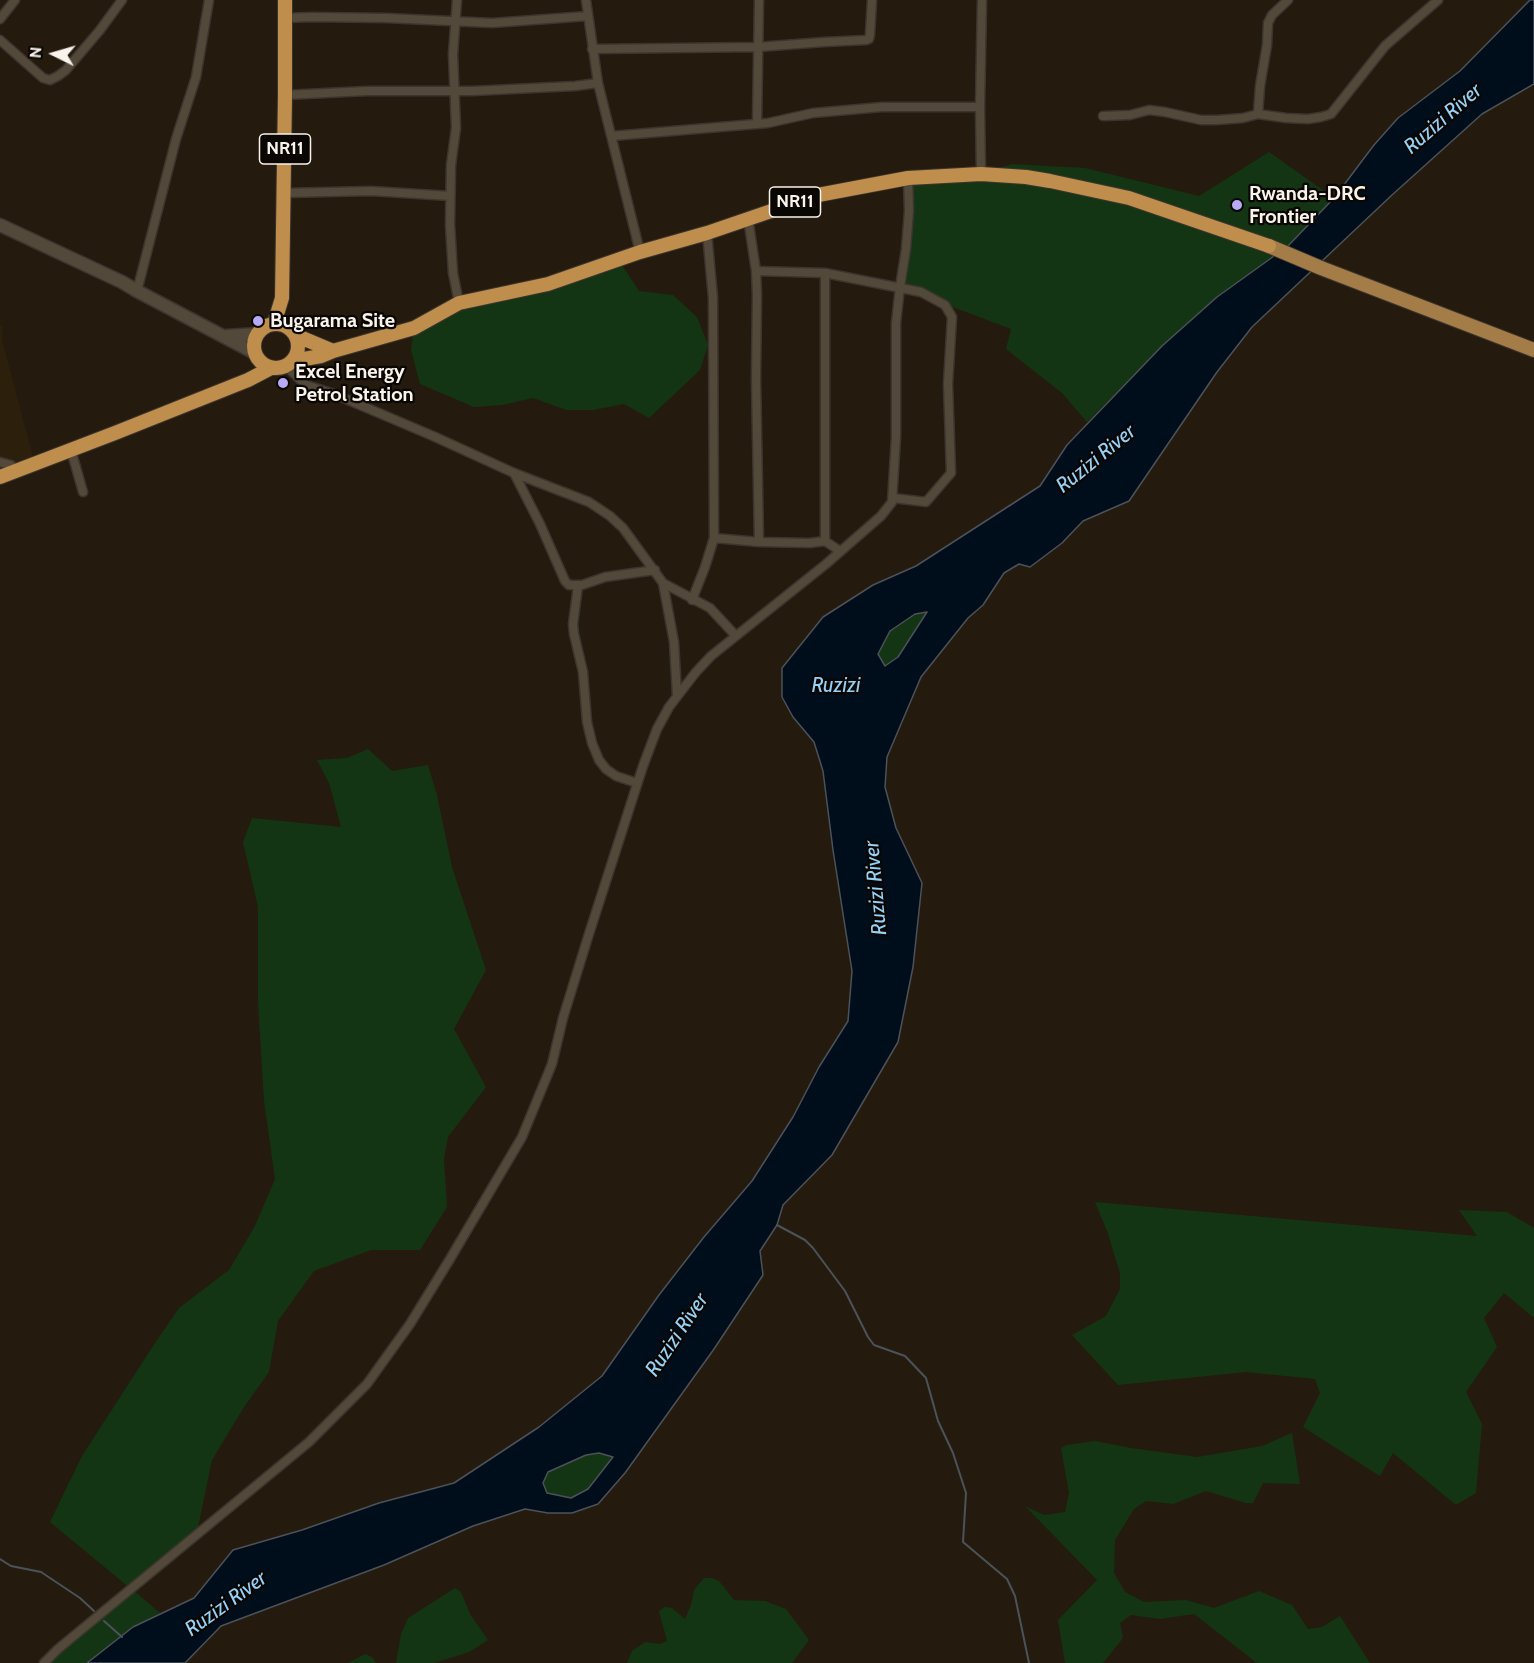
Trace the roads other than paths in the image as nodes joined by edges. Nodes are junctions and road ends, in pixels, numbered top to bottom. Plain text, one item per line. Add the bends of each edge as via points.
1 (15, 0) edge
2 (122, 0) edge
3 (209, 0) edge
4 (285, 0) edge
5 (457, 0) edge
6 (586, 0) edge
7 (759, 0) edge
8 (872, 0) edge
9 (982, 0) edge
10 (1288, 0) edge
11 (1438, 0) edge
12 (588, 16) junction
13 (284, 18) junction
14 (0, 19) edge
15 (455, 22) junction
16 (0, 40) edge
17 (758, 47) junction
18 (592, 49) junction
19 (598, 83) junction
20 (454, 91) junction
21 (285, 95) junction
22 (980, 107) junction
23 (1258, 114) junction
24 (1104, 116) dead end
25 (757, 124) junction
26 (612, 136) junction
27 (981, 174) junction
28 (908, 178) junction
29 (284, 193) junction
30 (450, 196) junction
31 (748, 218) junction
32 (0, 225) edge
33 (707, 233) junction
34 (1269, 246) joint
35 (640, 252) junction
36 (756, 271) junction
37 (825, 273) junction
38 (900, 287) junction
39 (137, 291) junction
40 (282, 298) junction
41 (459, 303) junction
42 (274, 324) junction
43 (293, 332) junction
44 (258, 334) junction
45 (225, 337) junction
46 (333, 351) junction
47 (1534, 351) edge
48 (255, 353) junction
49 (289, 364) junction
50 (271, 368) junction
51 (71, 450) junction
52 (0, 462) edge
53 (16, 471) junction
54 (514, 473) junction
55 (0, 477) edge
56 (83, 492) dead end
57 (893, 498) junction
58 (714, 538) junction
59 (825, 541) junction
60 (759, 542) junction
61 (840, 551) junction
62 (655, 570) junction
63 (663, 583) junction
64 (578, 586) junction
65 (692, 600) junction
66 (736, 636) junction
67 (677, 695) junction
68 (638, 783) junction
69 (44, 1663) edge

1 - 14 street
2 - 16 street via 66,70 50,80
3 - 39 street via 196,77
4 - 13 highway, NR11
5 - 15 street
6 - 12 street
7 - 17 street
8 - 17 street via 869,39
9 - 22 street
10 - 23 street via 1268,23
11 - 23 street via 1385,46 1331,114 1308,119
12 - 15 street
12 - 18 street
13 - 15 street
13 - 21 highway, NR11
15 - 20 street
17 - 18 street
17 - 25 street
18 - 19 street
19 - 20 street
19 - 26 street
20 - 21 street
20 - 30 street via 456,128
21 - 29 highway, NR11
22 - 25 street via 882,107 813,113
22 - 27 street
23 - 24 street via 1217,120 1149,110
25 - 26 street
26 - 35 street
27 - 28 highway, NR11
27 - 34 highway, NR11 via 1026,177 1129,198
28 - 31 highway, NR11 via 818,195
28 - 38 street via 909,211
29 - 30 street via 371,191
29 - 40 highway, NR11
30 - 41 street via 451,250
31 - 33 highway, NR11
31 - 36 street
32 - 39 main road
33 - 35 highway, NR11
33 - 58 street via 713,310
34 - 47 main road
35 - 41 highway, NR11 via 548,284
36 - 37 street
36 - 60 street
37 - 38 street
37 - 59 street
38 - 57 street
38 - 57 street via 921,292 945,305 952,317 948,384 951,473 927,502
39 - 45 main road
40 - 42 highway, NR11
40 - 43 highway, NR11
41 - 46 highway, NR11 via 414,328
42 - 43 highway
42 - 44 highway
43 - 46 highway
43 - 49 highway via 298,350
44 - 45 main road
44 - 48 highway
45 - 48 main road
46 - 49 highway, NR11
48 - 50 highway via 262,364
49 - 50 highway
49 - 54 street via 306,385
50 - 51 highway
51 - 53 highway
51 - 56 street
52 - 53 street
53 - 55 highway
54 - 62 street via 589,502 610,516
54 - 64 street via 565,581
57 - 61 street via 881,516
58 - 60 street
58 - 65 street
59 - 60 street
59 - 61 street
61 - 66 street
62 - 63 street
62 - 64 street via 605,577
63 - 65 street
63 - 67 street via 674,642
64 - 68 street via 573,624 592,743 606,769
65 - 66 street via 710,608
66 - 67 street via 711,656
67 - 68 street via 657,729
68 - 69 street via 552,1064 522,1137 410,1324 367,1384 309,1443

